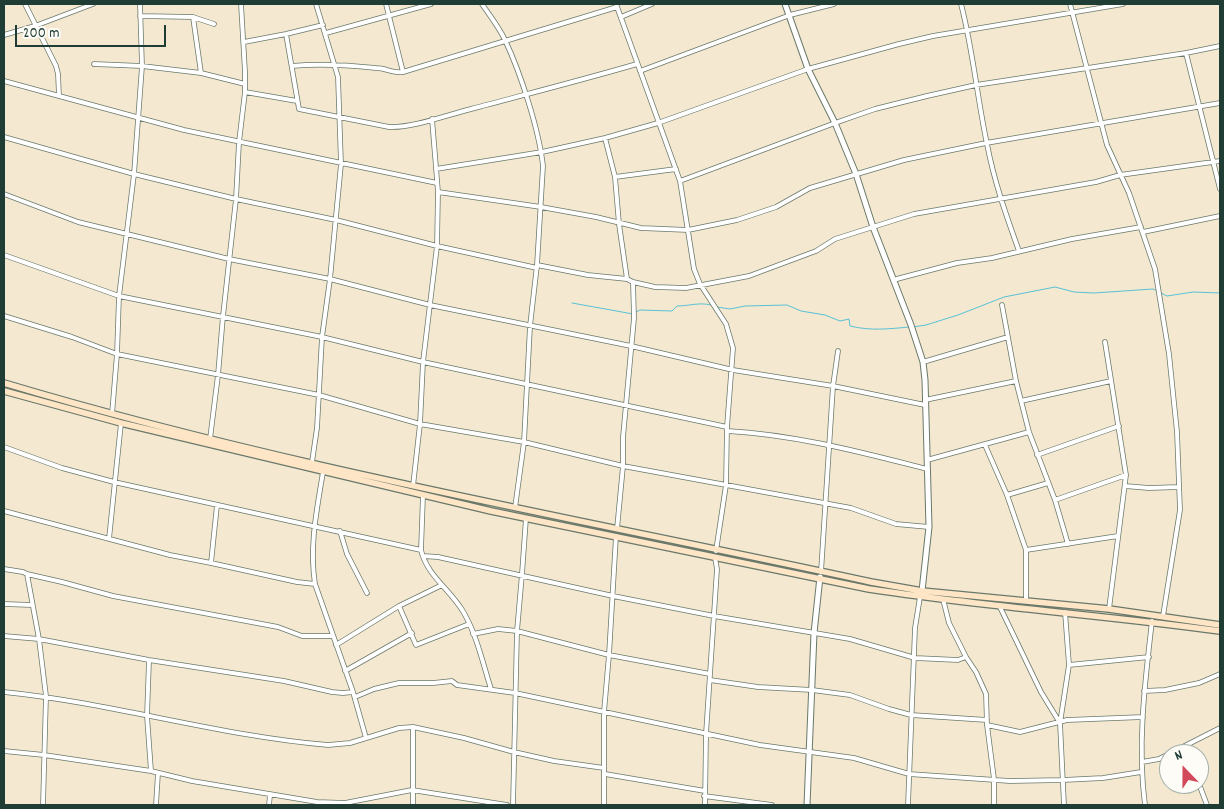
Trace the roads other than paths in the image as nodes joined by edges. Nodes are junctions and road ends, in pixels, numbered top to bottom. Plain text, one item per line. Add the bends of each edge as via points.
1 (25, 4) edge
2 (93, 4) edge
3 (140, 4) edge
4 (241, 4) edge
5 (316, 4) edge
6 (386, 4) edge
7 (432, 4) edge
8 (482, 4) edge
9 (652, 4) edge
10 (785, 4) edge
11 (834, 4) edge
12 (961, 4) edge
13 (1070, 4) edge
14 (1123, 4) edge
15 (616, 5) edge
16 (1072, 12) junction
17 (790, 15) junction
18 (140, 16) junction
19 (390, 16) junction
20 (193, 17) junction
21 (620, 17) junction
22 (214, 24) dead end
23 (323, 25) junction
24 (35, 26) junction
25 (968, 30) junction
26 (326, 33) junction
27 (286, 34) junction
28 (4, 35) edge
29 (505, 41) junction
30 (244, 42) junction
31 (1220, 46) edge
32 (1186, 52) junction
33 (94, 64) dead end
34 (336, 64) junction
35 (637, 64) junction
36 (142, 66) junction
37 (292, 66) junction
38 (1086, 68) junction
39 (808, 69) junction
40 (640, 71) junction
41 (403, 72) junction
42 (200, 73) junction
43 (4, 80) edge
44 (245, 84) junction
45 (976, 85) junction
46 (245, 92) junction
47 (525, 95) junction
48 (59, 96) junction
49 (297, 101) junction
50 (1220, 103) edge
51 (1199, 108) junction
52 (339, 116) junction
53 (138, 118) junction
54 (432, 119) junction
55 (658, 123) junction
56 (835, 123) junction
57 (1100, 124) junction
58 (4, 137) edge
59 (605, 138) junction
60 (239, 142) junction
61 (986, 143) junction
62 (542, 152) junction
63 (1220, 161) edge
64 (1213, 162) junction
65 (340, 164) junction
66 (436, 169) junction
67 (676, 169) junction
68 (134, 174) junction
69 (856, 174) junction
70 (1120, 175) junction
71 (615, 177) junction
72 (680, 181) junction
73 (437, 183) junction
74 (1220, 190) edge
75 (438, 192) junction
76 (4, 194) edge
77 (236, 199) junction
78 (1000, 199) junction
79 (541, 207) junction
80 (1220, 216) edge
81 (336, 220) junction
82 (619, 224) junction
83 (874, 228) junction
84 (688, 230) junction
85 (1142, 230) junction
86 (127, 234) junction
87 (437, 246) junction
88 (1019, 251) junction
89 (4, 255) edge
90 (229, 259) junction
91 (537, 267) junction
92 (627, 278) junction
93 (330, 279) junction
94 (893, 280) junction
95 (633, 282) junction
96 (700, 284) junction
97 (119, 296) junction
98 (430, 305) junction
99 (1002, 305) dead end
100 (4, 316) edge
101 (223, 316) junction
102 (530, 326) junction
103 (1008, 336) junction
104 (322, 337) junction
105 (1105, 342) dead end
106 (631, 346) junction
107 (838, 351) dead end
108 (117, 354) junction
109 (423, 362) junction
110 (923, 362) junction
111 (733, 370) junction
112 (218, 375) junction
113 (1016, 381) junction
114 (1111, 382) junction
115 (4, 383) edge
116 (526, 383) junction
117 (833, 386) junction
118 (4, 391) edge
119 (319, 395) junction
120 (1020, 401) junction
121 (925, 403) junction
122 (627, 406) junction
123 (112, 414) junction
124 (121, 423) junction
125 (420, 424) junction
126 (1119, 426) junction
127 (728, 429) junction
128 (1029, 432) junction
129 (210, 439) junction
130 (524, 442) junction
131 (829, 444) junction
132 (985, 445) junction
133 (4, 447) edge
134 (1036, 455) junction
135 (927, 460) junction
136 (312, 462) junction
137 (623, 466) junction
138 (927, 469) junction
139 (323, 472) junction
140 (1126, 476) junction
141 (114, 482) junction
142 (1048, 483) junction
143 (726, 485) junction
144 (413, 486) junction
145 (1125, 486) junction
146 (1179, 487) junction
147 (423, 495) junction
148 (1007, 496) junction
149 (1055, 500) junction
150 (217, 504) junction
151 (826, 504) junction
152 (515, 508) junction
153 (4, 511) edge
154 (526, 518) junction
155 (314, 526) junction
156 (928, 527) junction
157 (617, 530) junction
158 (340, 531) junction
159 (616, 536) junction
160 (1118, 536) junction
161 (108, 539) junction
162 (1068, 544) junction
163 (421, 550) junction
164 (1026, 550) junction
165 (716, 551) junction
166 (422, 556) junction
167 (715, 558) junction
168 (211, 562) junction
169 (4, 569) edge
170 (822, 572) junction
171 (27, 574) junction
172 (522, 574) junction
173 (820, 578) junction
174 (314, 584) junction
175 (442, 585) junction
176 (366, 593) dead end
177 (921, 594) junction
178 (613, 596) junction
179 (943, 599) junction
180 (976, 599) junction
181 (1026, 600) junction
182 (4, 604) edge
183 (32, 605) junction
184 (998, 605) junction
185 (400, 606) junction
186 (1109, 609) junction
187 (1065, 612) junction
188 (714, 616) junction
189 (1163, 616) junction
190 (1152, 622) junction
191 (469, 624) junction
192 (1220, 624) edge
193 (516, 631) junction
194 (1220, 631) edge
195 (412, 633) junction
196 (814, 633) junction
197 (473, 634) junction
198 (4, 636) edge
199 (332, 636) junction
200 (39, 639) junction
201 (336, 645) junction
202 (609, 655) junction
203 (966, 657) junction
204 (1149, 657) junction
205 (915, 658) junction
206 (149, 660) junction
207 (1069, 664) junction
208 (345, 671) junction
209 (710, 674) junction
210 (1220, 674) edge
211 (710, 680) junction
212 (491, 688) junction
213 (812, 690) junction
214 (1144, 691) junction
215 (4, 692) edge
216 (515, 692) junction
217 (354, 695) junction
218 (46, 696) junction
219 (604, 712) junction
220 (911, 715) junction
221 (147, 716) junction
222 (1143, 717) junction
223 (987, 722) junction
224 (1060, 723) junction
225 (413, 728) junction
226 (1220, 728) edge
227 (706, 734) junction
228 (366, 738) junction
229 (1188, 744) edge
230 (809, 751) junction
231 (4, 752) edge
232 (514, 752) junction
233 (44, 755) junction
234 (1159, 759) edge
235 (1142, 762) junction
236 (604, 768) junction
237 (151, 771) junction
238 (1141, 772) junction
239 (158, 773) junction
240 (605, 774) junction
241 (909, 774) junction
242 (994, 779) junction
243 (1064, 780) junction
244 (412, 790) junction
245 (705, 793) junction
246 (270, 795) junction
247 (43, 805) edge
248 (156, 805) edge
249 (269, 805) edge
250 (413, 805) edge
251 (506, 805) edge
252 (514, 805) edge
253 (604, 805) edge
254 (705, 805) edge
255 (772, 805) edge
256 (807, 805) edge
257 (908, 805) edge
258 (994, 805) edge
259 (1064, 805) edge
260 (1145, 805) edge

1 - 24 street
2 - 24 street
3 - 18 street
4 - 30 street
5 - 23 street
6 - 19 street
7 - 19 street
8 - 29 street
9 - 21 street
10 - 17 street
11 - 17 street
12 - 25 street
13 - 16 street
14 - 16 street
15 - 21 street
15 - 29 street
16 - 25 street
16 - 38 street
17 - 39 street
17 - 40 street
18 - 20 street
18 - 36 street
19 - 26 street
19 - 41 street
20 - 22 street
20 - 42 street
21 - 35 street
23 - 26 street
23 - 27 street
24 - 28 street
24 - 48 street via 56,66
25 - 39 street via 899,44
25 - 45 street
26 - 34 street
27 - 30 street
27 - 37 street
29 - 41 street
29 - 47 street
30 - 44 street
31 - 32 street
32 - 38 street
32 - 51 street
33 - 36 street
34 - 37 street
34 - 41 street
34 - 52 street
35 - 40 street
35 - 47 street
36 - 42 street
36 - 53 street
37 - 49 street
38 - 45 street
38 - 57 street
39 - 55 street
39 - 56 street
40 - 55 street
42 - 44 street
43 - 48 street
44 - 46 street
45 - 56 street via 900,102
45 - 61 street
46 - 49 street
46 - 60 street
47 - 54 street
47 - 62 street
48 - 53 street
49 - 52 street via 303,111
50 - 51 street
51 - 57 street
51 - 64 street
52 - 54 street via 389,127
52 - 65 street
53 - 60 street
53 - 68 street
54 - 66 street
55 - 59 street
55 - 67 street
56 - 69 street
56 - 72 street
57 - 61 street
57 - 70 street
58 - 68 street
59 - 62 street
59 - 71 street
60 - 65 street
60 - 77 street
61 - 69 street
61 - 78 street
62 - 66 street
62 - 79 street
63 - 64 street
64 - 70 street
64 - 74 street
65 - 73 street
65 - 81 street
66 - 73 street
67 - 71 street
67 - 72 street
68 - 77 street
68 - 86 street
69 - 83 street
69 - 84 street via 810,188 776,207 737,220
70 - 78 street
70 - 85 street
71 - 82 street
72 - 84 street
73 - 75 street
75 - 79 street
75 - 87 street
76 - 86 street via 78,222
77 - 81 street
77 - 90 street
78 - 83 street via 914,214
78 - 88 street
79 - 82 street
79 - 91 street
80 - 85 street
81 - 87 street
81 - 93 street
82 - 84 street
82 - 92 street
83 - 94 street
83 - 96 street via 835,239 816,251 749,276
84 - 96 street via 694,269
85 - 88 street via 1072,239
85 - 146 street via 1155,269 1168,354 1177,432
86 - 90 street
86 - 97 street
87 - 91 street
87 - 98 street
88 - 94 street
89 - 97 street
90 - 93 street
90 - 101 street
91 - 92 street
91 - 102 street
92 - 95 street
93 - 98 street
93 - 104 street
94 - 110 street
95 - 96 street via 673,288
95 - 106 street
96 - 111 street via 726,324 732,342
97 - 101 street
97 - 108 street
98 - 102 street
98 - 109 street
99 - 103 street
100 - 108 street
101 - 104 street
101 - 112 street
102 - 106 street
102 - 116 street
103 - 110 street
103 - 113 street
104 - 109 street
104 - 119 street
105 - 114 street
106 - 111 street
106 - 122 street
107 - 117 street
108 - 112 street
108 - 123 street
109 - 116 street
109 - 125 street
110 - 121 street
111 - 117 street
111 - 127 street
112 - 119 street
112 - 129 street
113 - 120 street
113 - 121 street
114 - 120 street
114 - 126 street
115 - 123 main road
116 - 122 street
116 - 130 street
117 - 121 street
117 - 131 street
118 - 124 main road
119 - 125 street
119 - 136 street
120 - 128 street
121 - 135 street
122 - 127 street
122 - 137 street
123 - 129 main road
124 - 139 main road
124 - 141 street
125 - 130 street
125 - 144 street
126 - 134 street
126 - 140 street
127 - 131 street
127 - 143 street
128 - 132 street
128 - 134 street
129 - 136 main road
130 - 137 street
130 - 152 street
131 - 138 street
131 - 151 street
132 - 135 street
132 - 148 street
133 - 141 street
134 - 142 street
135 - 138 street
136 - 144 main road
137 - 143 street
137 - 157 street
138 - 156 street
139 - 147 main road
139 - 155 street
140 - 145 street
140 - 149 street
141 - 150 street
141 - 161 street
142 - 148 street
142 - 149 street
143 - 151 street
143 - 165 street
144 - 152 main road
145 - 146 street
145 - 160 street
146 - 189 street via 1180,510
147 - 154 main road
147 - 163 street
148 - 164 street
149 - 162 street
150 - 155 street
150 - 168 street
151 - 156 street via 851,508 896,524
151 - 170 street
152 - 157 main road
153 - 161 street
154 - 159 main road
154 - 172 street
155 - 158 street
155 - 174 street
156 - 177 street
157 - 165 main road
158 - 163 street
158 - 176 street
159 - 167 main road
159 - 178 street
160 - 162 street
160 - 186 street
161 - 168 street
162 - 164 street
163 - 166 street
164 - 181 street
165 - 170 main road
166 - 172 street
166 - 175 street
167 - 173 main road
167 - 188 street
168 - 174 street
169 - 171 street
170 - 173 street
170 - 177 main road
171 - 183 street
171 - 199 street via 113,596 278,627 302,636
172 - 178 street
172 - 193 street
173 - 177 main road via 869,589
173 - 196 street
174 - 199 street
175 - 185 street
175 - 191 street
177 - 179 main road
177 - 180 main road
177 - 205 street via 915,628
178 - 188 street
178 - 202 street
179 - 180 main road
179 - 203 street via 945,612
180 - 181 main road
180 - 184 main road
181 - 186 main road
182 - 183 street
183 - 200 street
184 - 187 main road
184 - 224 street
185 - 195 street
185 - 201 street
186 - 189 main road
187 - 190 main road
187 - 207 street
188 - 196 street
188 - 209 street
189 - 192 main road
190 - 194 main road
190 - 204 street
191 - 195 street via 416,645
191 - 197 street
193 - 197 street via 498,629
193 - 202 street
193 - 216 street
195 - 208 street
196 - 205 street via 850,639
196 - 213 street
197 - 212 street
198 - 200 street
199 - 201 street
200 - 206 street
200 - 218 street
201 - 208 street
202 - 209 street
202 - 219 street
203 - 205 street via 958,660
203 - 223 street via 986,694
204 - 207 street
204 - 214 street
205 - 220 street
206 - 217 street
206 - 221 street
207 - 224 street
208 - 217 street
209 - 211 street
210 - 214 street via 1198,683
211 - 213 street
211 - 227 street
212 - 216 street
212 - 217 street via 457,685 452,681 399,683
213 - 220 street via 850,695
213 - 230 street
214 - 222 street
215 - 218 street
216 - 219 street
216 - 232 street
217 - 228 street
218 - 221 street
218 - 233 street
219 - 227 street
219 - 236 street
220 - 223 street
220 - 241 street
221 - 228 street via 311,744 350,743
221 - 237 street
222 - 224 street
222 - 235 street
223 - 224 street via 1020,732
223 - 242 street
224 - 243 street
225 - 228 street via 399,728
225 - 232 street
225 - 244 street
226 - 229 street
227 - 230 street
227 - 245 street
230 - 241 street via 854,758
230 - 256 street
231 - 233 street
232 - 236 street
232 - 252 street
233 - 237 street
233 - 247 street
234 - 235 street
235 - 238 street
236 - 240 street
237 - 239 street
238 - 243 street
238 - 260 street
239 - 246 street
239 - 248 street
240 - 245 street
240 - 253 street
241 - 242 street
241 - 257 street
242 - 243 street
242 - 258 street
243 - 259 street
244 - 246 street via 345,803
244 - 250 street
244 - 251 street
245 - 254 street
245 - 255 street
246 - 249 street

